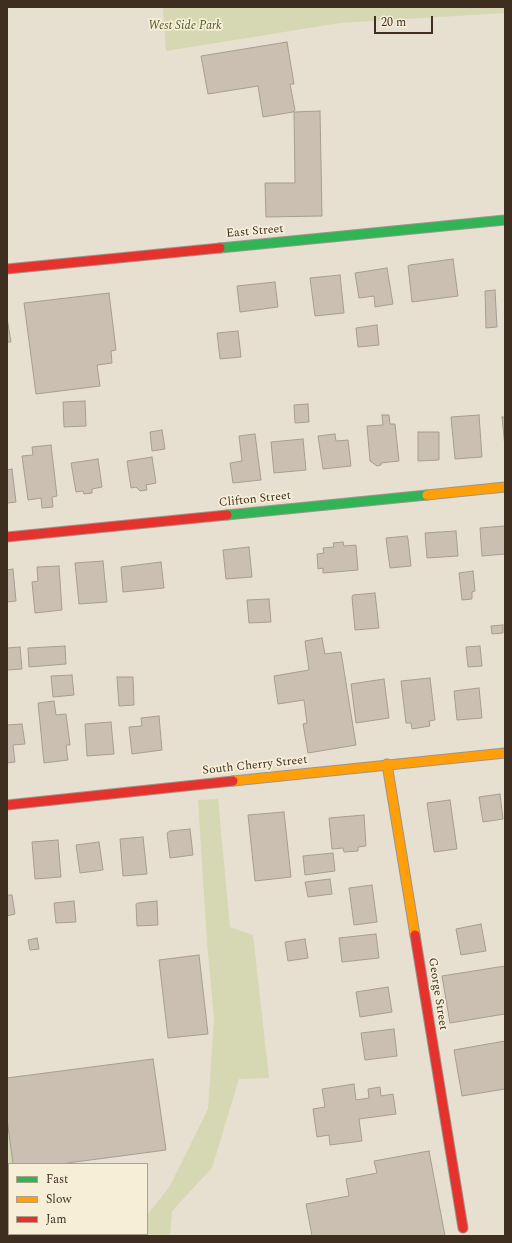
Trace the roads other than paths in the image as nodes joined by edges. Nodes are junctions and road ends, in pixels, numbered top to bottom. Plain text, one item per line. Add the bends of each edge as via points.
1 (505, 220) edge
2 (7, 269) edge
3 (505, 487) edge
4 (7, 537) edge
5 (505, 753) edge
6 (387, 764) junction
7 (7, 805) edge
8 (463, 1228) dead end

1 - 2 street, East Street
3 - 4 street, Clifton Street
5 - 6 street, South Cherry Street
6 - 7 street, South Cherry Street
6 - 8 street, George Street

